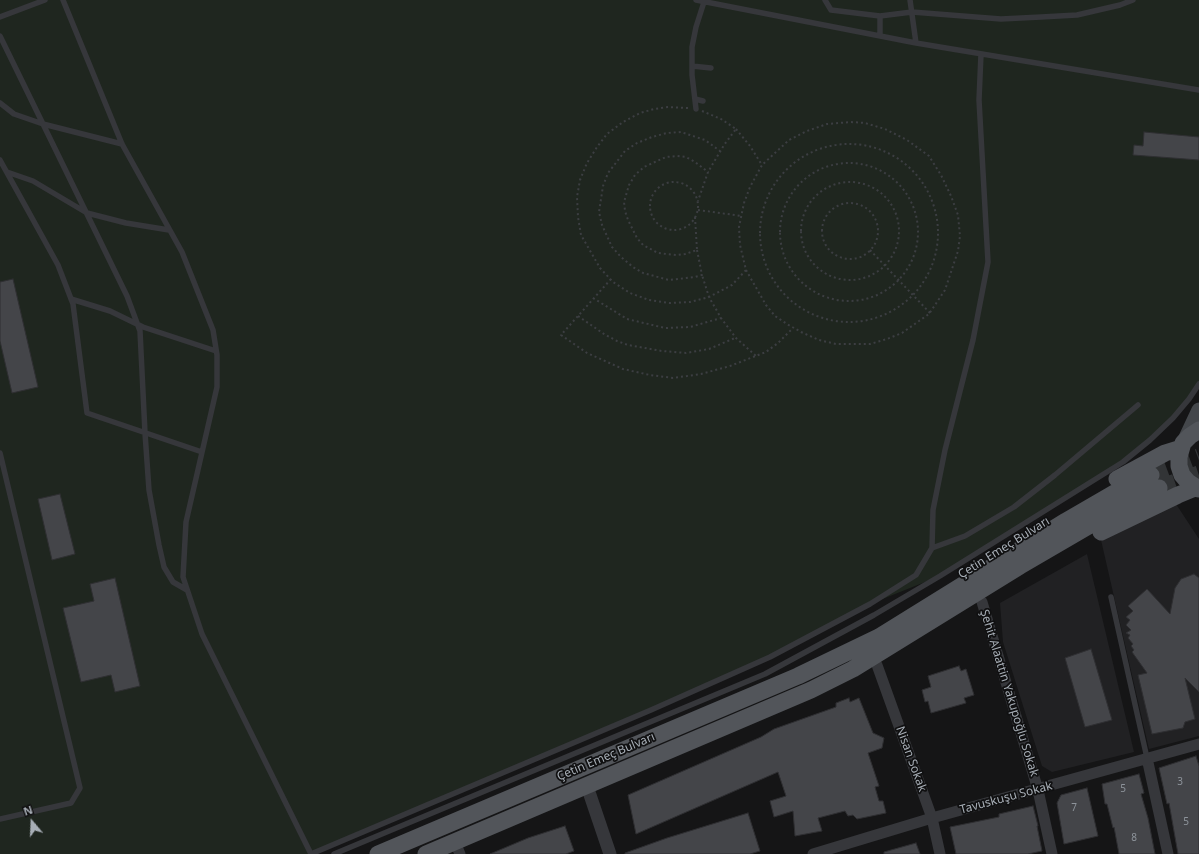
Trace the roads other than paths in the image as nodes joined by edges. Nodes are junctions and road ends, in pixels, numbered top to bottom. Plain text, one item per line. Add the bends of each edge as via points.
1 (45, 0) edge
2 (63, 0) edge
3 (696, 0) edge
4 (825, 0) edge
5 (910, 0) edge
6 (1133, 0) edge
7 (704, 2) junction
8 (912, 12) junction
9 (880, 16) junction
10 (0, 17) edge
11 (0, 36) edge
12 (880, 36) junction
13 (916, 43) junction
14 (981, 54) junction
15 (692, 66) junction
16 (712, 68) dead end
17 (1199, 90) edge
18 (695, 99) junction
19 (703, 101) dead end
20 (0, 103) edge
21 (696, 109) road end
22 (43, 124) junction
23 (122, 144) junction
24 (0, 160) edge
25 (7, 172) junction
26 (87, 213) junction
27 (169, 230) junction
28 (71, 299) junction
29 (137, 324) junction
30 (216, 351) junction
31 (1199, 384) edge
32 (1138, 405) dead end
33 (1199, 410) edge
34 (1199, 430) edge
35 (145, 433) junction
36 (1182, 445) junction
37 (202, 452) junction
38 (0, 453) edge
39 (1198, 492) edge
40 (932, 548) junction
41 (188, 590) junction
42 (1111, 597) dead end
43 (982, 602) junction
44 (834, 659) junction
45 (877, 665) junction
46 (853, 669) junction
47 (1199, 744) edge
48 (1147, 758) junction
49 (587, 786) junction
50 (1038, 790) junction
51 (932, 818) junction
52 (0, 819) edge
53 (457, 848) edge
54 (311, 854) edge
55 (334, 854) edge
56 (378, 854) edge
57 (426, 854) edge
58 (610, 854) edge
59 (813, 854) edge
60 (940, 854) edge
61 (1052, 854) edge
62 (1168, 854) edge

1 - 10 lane
2 - 23 lane
3 - 7 lane
4 - 9 lane via 831,10
5 - 8 lane
6 - 8 lane via 1077,15 1041,17 1002,19
7 - 12 lane
7 - 15 lane via 692,47
8 - 9 lane
8 - 13 lane
9 - 12 lane
11 - 22 lane
12 - 13 lane
13 - 14 lane
14 - 17 lane
14 - 40 lane via 979,100 988,262 973,340 945,450 933,510
15 - 16 lane
15 - 18 lane
18 - 19 lane
18 - 21 lane
20 - 22 lane via 14,114
22 - 23 lane
22 - 26 lane
23 - 27 lane
24 - 25 lane
25 - 26 lane via 33,181
25 - 28 lane via 58,265
26 - 27 lane
26 - 29 lane via 127,296
27 - 30 lane via 182,252 213,330
28 - 29 lane via 110,311
28 - 35 lane via 87,412
29 - 30 lane
29 - 35 lane via 140,331
30 - 37 lane via 217,387
31 - 55 lane via 1173,418 1122,462 867,619 765,674
32 - 40 lane via 1055,476 1014,507 965,536
33 - 36 main road
34 - 36 main road
35 - 37 lane
35 - 41 lane via 149,490 164,567 173,582
36 - 39 main road via 1179,457 1182,475
36 - 44 main road, Çetin Emeç Bulvarı via 1100,488 887,622
37 - 41 lane via 186,522 183,577
38 - 52 lane via 80,788 72,803
39 - 43 main road, Çetin Emeç Bulvarı via 1178,495 1110,526
40 - 54 lane via 916,575 870,604 770,657 652,710
41 - 54 lane via 202,634
42 - 48 lane
43 - 45 main road, Çetin Emeç Bulvarı
43 - 50 street, Şehit Alaattin Yakupoğlu Sokak
44 - 46 main road, Çetin Emeç Bulvarı via 880,638 1116,492 1155,481 1099,520
44 - 56 main road, Çetin Emeç Bulvarı
45 - 46 main road, Çetin Emeç Bulvarı
45 - 51 street, Nisan Sokak
46 - 49 main road, Çetin Emeç Bulvarı via 811,690
47 - 48 street, Tavuskuşu Sokak
48 - 50 street, Tavuskuşu Sokak
48 - 62 street
49 - 53 main road, Çetin Emeç Bulvarı
49 - 58 street
50 - 51 street, Tavuskuşu Sokak
50 - 61 street, Şehit Alaattin Yakupoğlu Sokak
51 - 59 street, Tavuskuşu Sokak
51 - 60 street, Nisan Sokak
53 - 57 main road, Çetin Emeç Bulvarı

